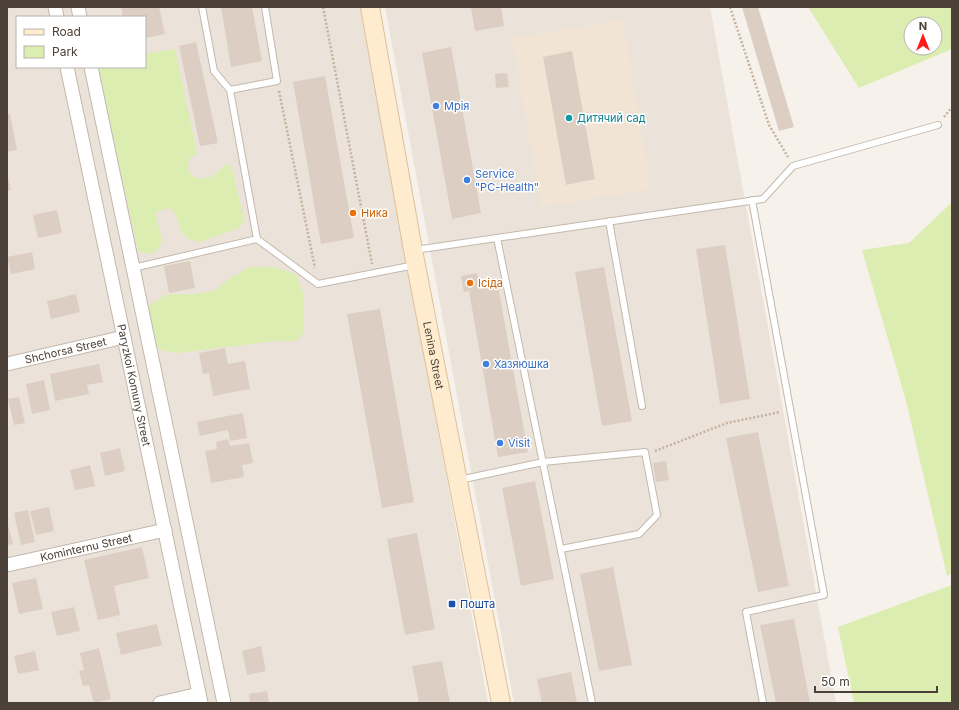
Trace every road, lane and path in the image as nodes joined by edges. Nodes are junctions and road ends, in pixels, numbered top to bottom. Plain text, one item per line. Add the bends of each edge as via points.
1 (202, 7) edge
2 (264, 7) edge
3 (323, 7) edge
4 (370, 7) edge
5 (730, 7) edge
6 (67, 68) edge
7 (91, 68) edge
8 (277, 81) junction
9 (230, 90) junction
10 (938, 125) dead end
11 (793, 166) junction
12 (752, 200) junction
13 (609, 221) junction
14 (498, 238) junction
15 (257, 239) junction
16 (415, 257) junction
17 (133, 268) junction
18 (374, 272) junction
19 (318, 284) junction
20 (124, 337) junction
21 (7, 364) edge
22 (642, 406) dead end
23 (790, 410) junction
24 (645, 452) junction
25 (543, 462) junction
26 (458, 480) junction
27 (164, 530) junction
28 (561, 549) junction
29 (7, 565) edge
30 (200, 699) edge
31 (160, 703) edge
32 (224, 703) edge
33 (501, 703) edge
34 (592, 703) edge
35 (763, 703) edge

1 - 9 lane via 214,70
2 - 8 lane
3 - 18 path
4 - 16 main road, Lenina Street
5 - 11 path via 769,125
6 - 20 street, Paryzkoi Komuny Street
7 - 17 street, Paryzkoi Komuny Street
8 - 9 lane
8 - 19 path
9 - 15 lane
10 - 11 lane
11 - 12 lane via 762,199
12 - 13 lane
12 - 23 lane
13 - 14 lane
13 - 22 lane
14 - 16 lane
14 - 25 lane
15 - 17 lane
15 - 19 lane
16 - 18 lane
16 - 26 main road, Lenina Street
17 - 32 street, Paryzkoi Komuny Street
18 - 19 lane
20 - 21 street, Shchorsa Street
20 - 27 street, Paryzkoi Komuny Street
23 - 24 path via 727,423 655,451
23 - 35 lane via 824,595 746,612
24 - 25 lane
24 - 28 lane via 658,515 639,534
25 - 26 lane
25 - 28 lane
26 - 33 main road, Lenina Street
27 - 29 street, Kominternu Street
27 - 30 street, Paryzkoi Komuny Street
28 - 34 lane
30 - 31 street

